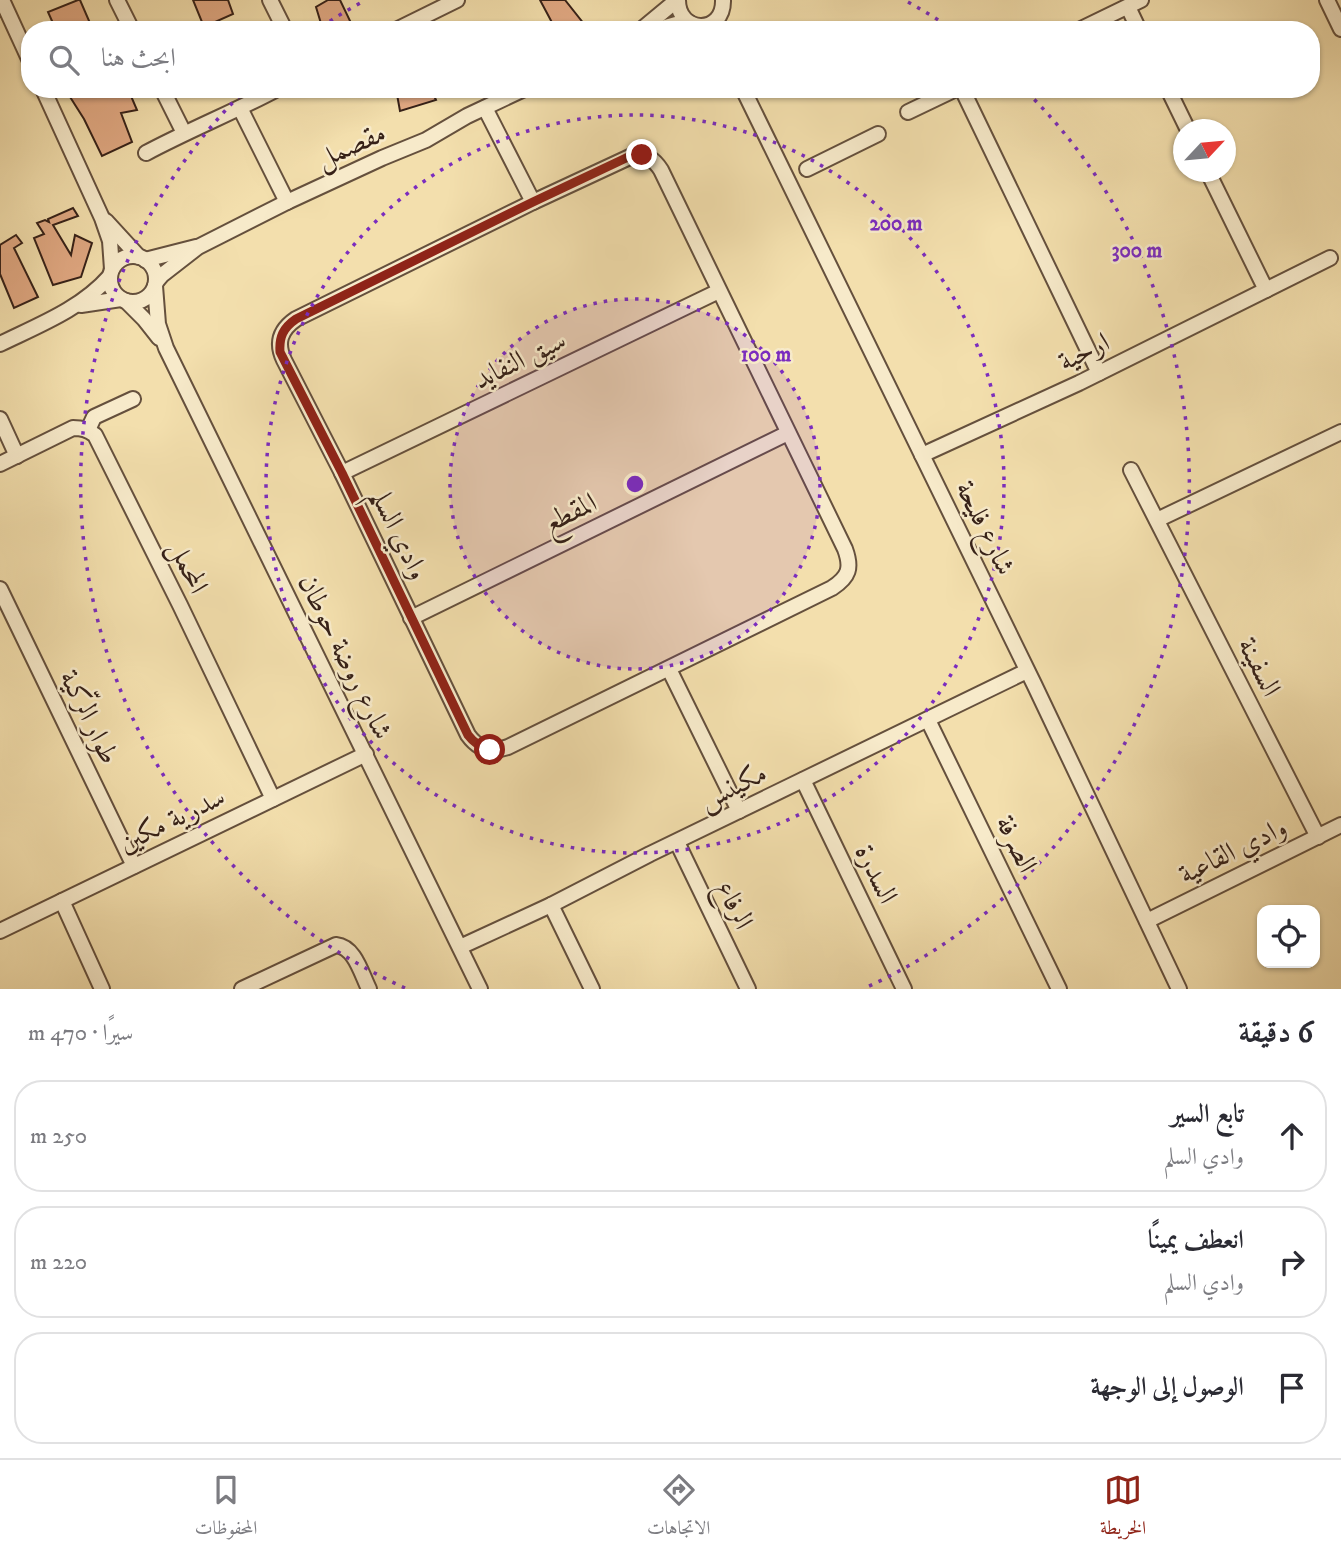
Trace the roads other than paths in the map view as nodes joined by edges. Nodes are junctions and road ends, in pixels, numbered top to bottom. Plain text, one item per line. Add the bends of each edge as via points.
1 (2, 0) edge
2 (117, 0) edge
3 (270, 0) edge
4 (457, 0) edge
5 (1327, 0) edge
6 (676, 3) edge
7 (1135, 3) edge
8 (724, 4) edge
9 (426, 7) edge
10 (128, 21) edge
11 (280, 21) edge
12 (408, 21) edge
13 (653, 21) edge
14 (687, 21) edge
15 (715, 21) edge
16 (1098, 21) edge
17 (1138, 21) edge
18 (1341, 29) edge
19 (21, 41) edge
20 (47, 98) edge
21 (166, 98) edge
22 (259, 98) edge
23 (506, 98) edge
24 (747, 98) edge
25 (937, 98) edge
26 (966, 98) edge
27 (1172, 98) edge
28 (240, 108) junction
29 (485, 108) junction
30 (908, 112) dead end
31 (1183, 119) edge
32 (184, 133) junction
33 (878, 134) dead end
34 (146, 153) dead end
35 (807, 169) dead end
36 (1213, 182) edge
37 (286, 202) junction
38 (533, 202) junction
39 (102, 218) junction
40 (198, 247) junction
41 (142, 258) junction
42 (1330, 258) dead end
43 (111, 272) junction
44 (155, 284) junction
45 (1266, 290) junction
46 (719, 291) junction
47 (123, 300) junction
48 (76, 306) junction
49 (0, 344) edge
50 (166, 348) junction
51 (1098, 373) junction
52 (133, 399) dead end
53 (0, 419) edge
54 (88, 430) junction
55 (1341, 432) edge
56 (788, 433) junction
57 (922, 455) junction
58 (17, 456) junction
59 (0, 464) edge
60 (1132, 470) dead end
61 (342, 473) junction
62 (1157, 520) junction
63 (0, 589) edge
64 (411, 618) junction
65 (669, 669) junction
66 (1027, 671) junction
67 (928, 720) junction
68 (366, 754) junction
69 (803, 780) junction
70 (273, 799) junction
71 (739, 811) junction
72 (1341, 825) edge
73 (1318, 836) junction
74 (677, 842) junction
75 (134, 866) junction
76 (62, 901) junction
77 (551, 905) junction
78 (1147, 921) junction
79 (0, 931) edge
80 (460, 947) junction
81 (102, 989) edge
82 (242, 989) edge
83 (369, 989) edge
84 (480, 989) edge
85 (592, 989) edge
86 (748, 989) edge
87 (904, 989) edge
88 (1059, 989) edge
89 (1179, 989) edge

1 - 19 street
2 - 10 street
3 - 11 street
4 - 9 street
5 - 18 street
6 - 13 street
6 - 14 street
7 - 16 street
7 - 17 street
8 - 15 street
9 - 12 street
20 - 39 street
21 - 32 street
22 - 28 street
23 - 29 street, مقصمل
24 - 57 street, شارع فليحة
25 - 30 street
26 - 51 street
27 - 31 street
28 - 32 street
28 - 37 street
29 - 37 street, مقصمل via 426,140
29 - 38 street
32 - 34 street
33 - 35 street
36 - 45 street
37 - 40 street, مقصمل
38 - 46 street, وادي السلم via 626,158 650,158 661,170
38 - 61 street, وادي السلم via 296,319 282,333 280,352
39 - 41 street
39 - 43 street via 110,241
40 - 41 street, مقصمل
40 - 44 street, مقصمل
41 - 43 street via 126,257
41 - 44 street via 154,270
42 - 45 street, ارحية
43 - 47 street via 112,289
43 - 48 street
44 - 47 street via 147,298
44 - 50 street, شارع روضة حوطان via 156,311
45 - 51 street, ارحية
46 - 56 street, وادي السلم
46 - 61 street, سيق النفايد
47 - 48 street
47 - 50 street, شارع روضة حوطان
48 - 49 street
50 - 68 street, شارع روضة حوطان
51 - 57 street, ارحية
52 - 54 street via 94,418
53 - 58 street
54 - 58 street via 73,428
54 - 70 street, المحمل via 99,442
55 - 62 street
56 - 64 street, المقطع
56 - 65 street, وادي السلم via 845,549 848,571 832,588
57 - 66 street, شارع فليحة
58 - 59 street
60 - 62 street, السفينة
61 - 64 street, وادي السلم
62 - 73 street, السفينة
63 - 75 street, طوار الرّكية
64 - 65 street, وادي السلم via 468,735 490,750 508,747
65 - 71 street
66 - 67 street, مكينس
66 - 78 street, شارع فليحة
67 - 69 street, مكينس
67 - 88 street, الصرفة
68 - 70 street, سدرية مكين
68 - 80 street, شارع روضة حوطان
69 - 71 street, مكينس
69 - 87 street, السدرة
70 - 75 street, سدرية مكين
71 - 74 street, مكينس
72 - 73 street, وادي القاعية
73 - 78 street, وادي القاعية
74 - 77 street, مكينس
74 - 86 street, الرفاع
75 - 76 street, سدرية مكين
76 - 79 street, سدرية مكين
76 - 81 street
77 - 80 street, مكينس
77 - 85 street
78 - 89 street, شارع فليحة
80 - 84 street, شارع روضة حوطان
82 - 83 street via 336,945 350,950

